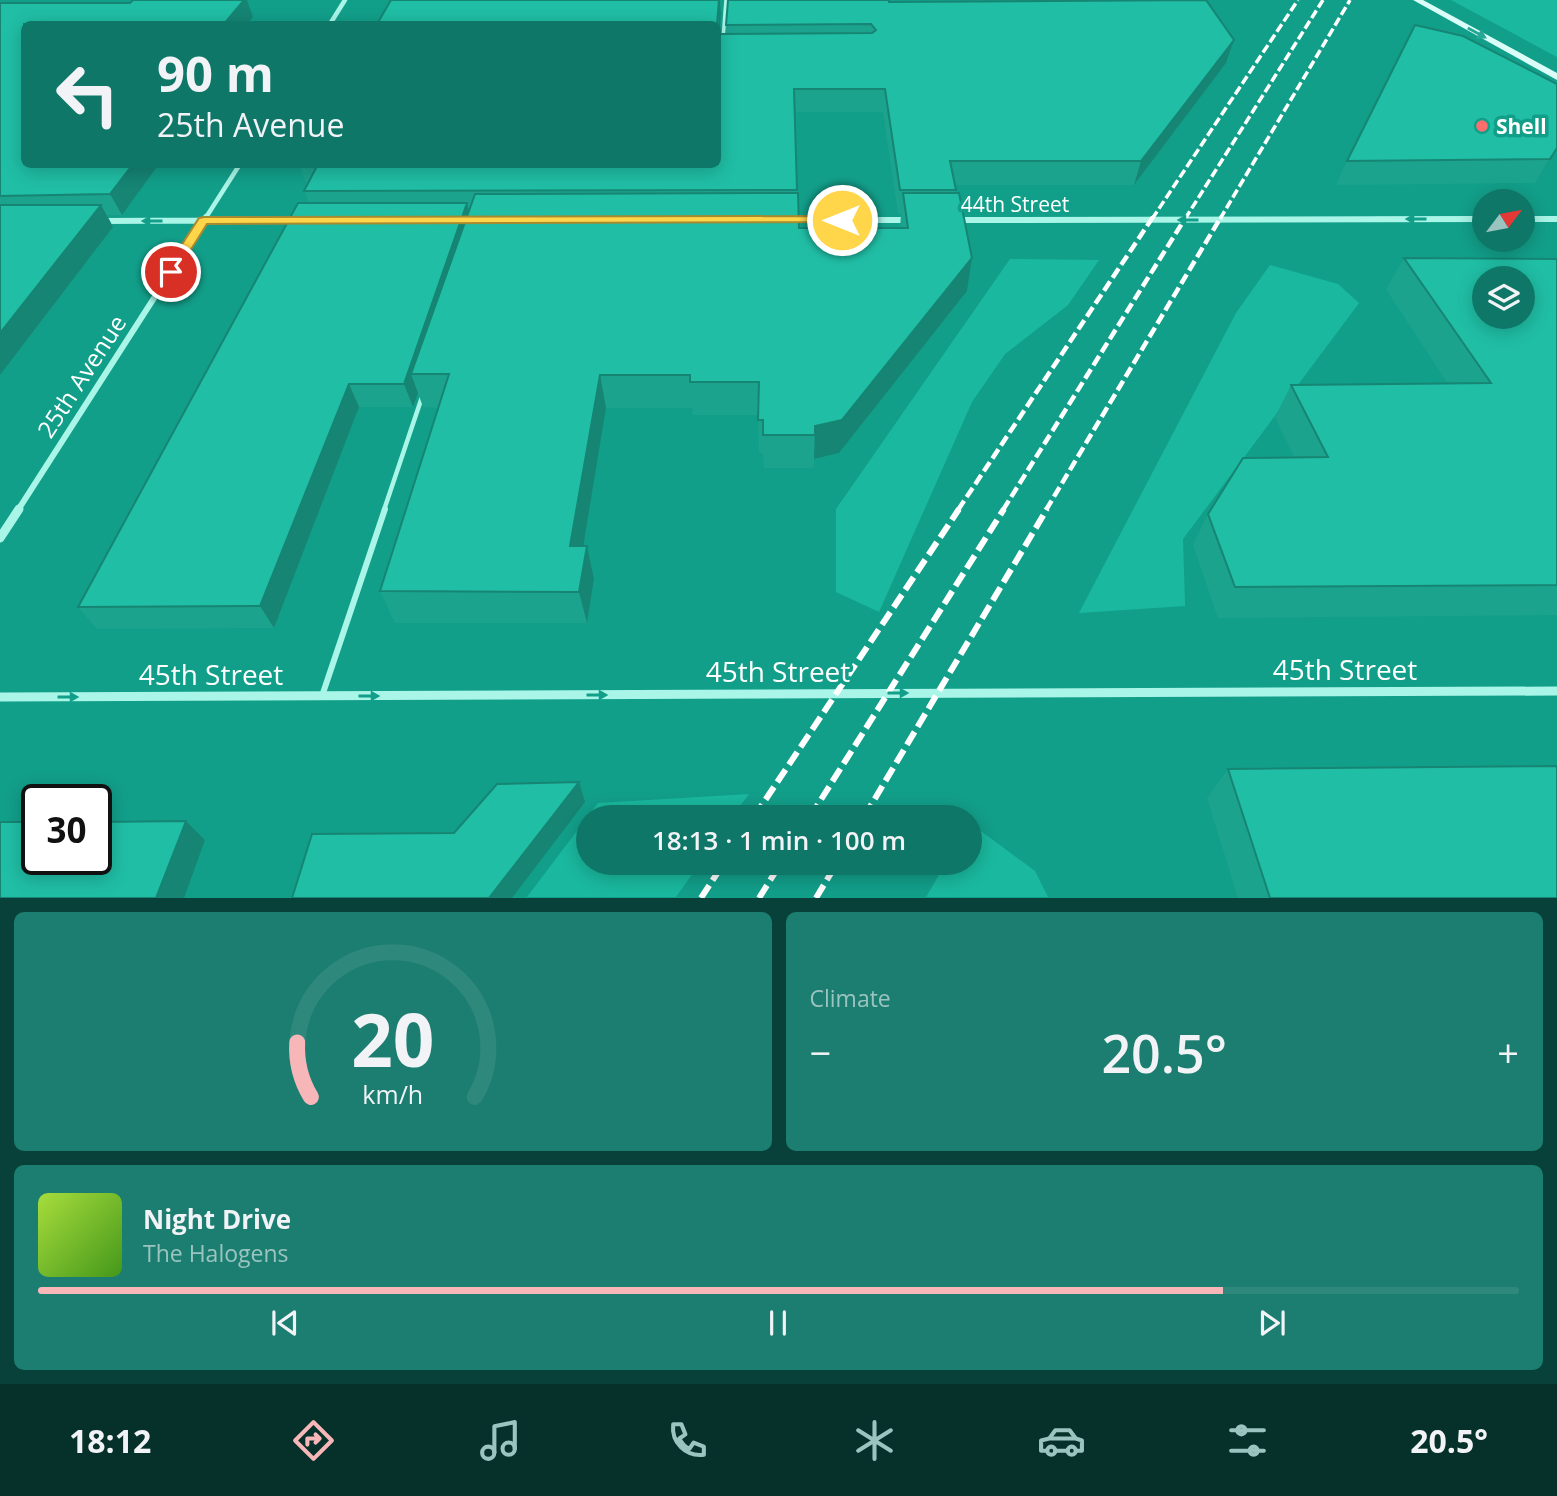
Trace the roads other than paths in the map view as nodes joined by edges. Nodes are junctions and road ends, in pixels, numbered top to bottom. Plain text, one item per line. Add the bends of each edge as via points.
1 (345, 0) edge
2 (726, 0) edge
3 (1417, 0) edge
4 (332, 21) edge
5 (722, 52) edge
6 (1557, 77) edge
7 (237, 168) edge
8 (1472, 219) edge
9 (1535, 219) edge
10 (1557, 219) edge
11 (204, 220) junction
12 (304, 220) edge
13 (786, 220) edge
14 (912, 220) edge
15 (954, 220) edge
16 (92, 221) edge
17 (425, 390) edge
18 (0, 538) edge
19 (1557, 691) edge
20 (322, 696) junction
21 (0, 697) edge

1 - 4 street
2 - 5 lane
3 -> 6 main road
7 - 11 street, 25th Avenue
8 -> 15 street, 44th Street
9 - 10 street
11 - 12 street
11 -> 16 street
11 - 18 street, 25th Avenue
13 - 14 street
17 - 20 lane
20 -> 19 street, 45th Street
21 -> 20 street, 45th Street

